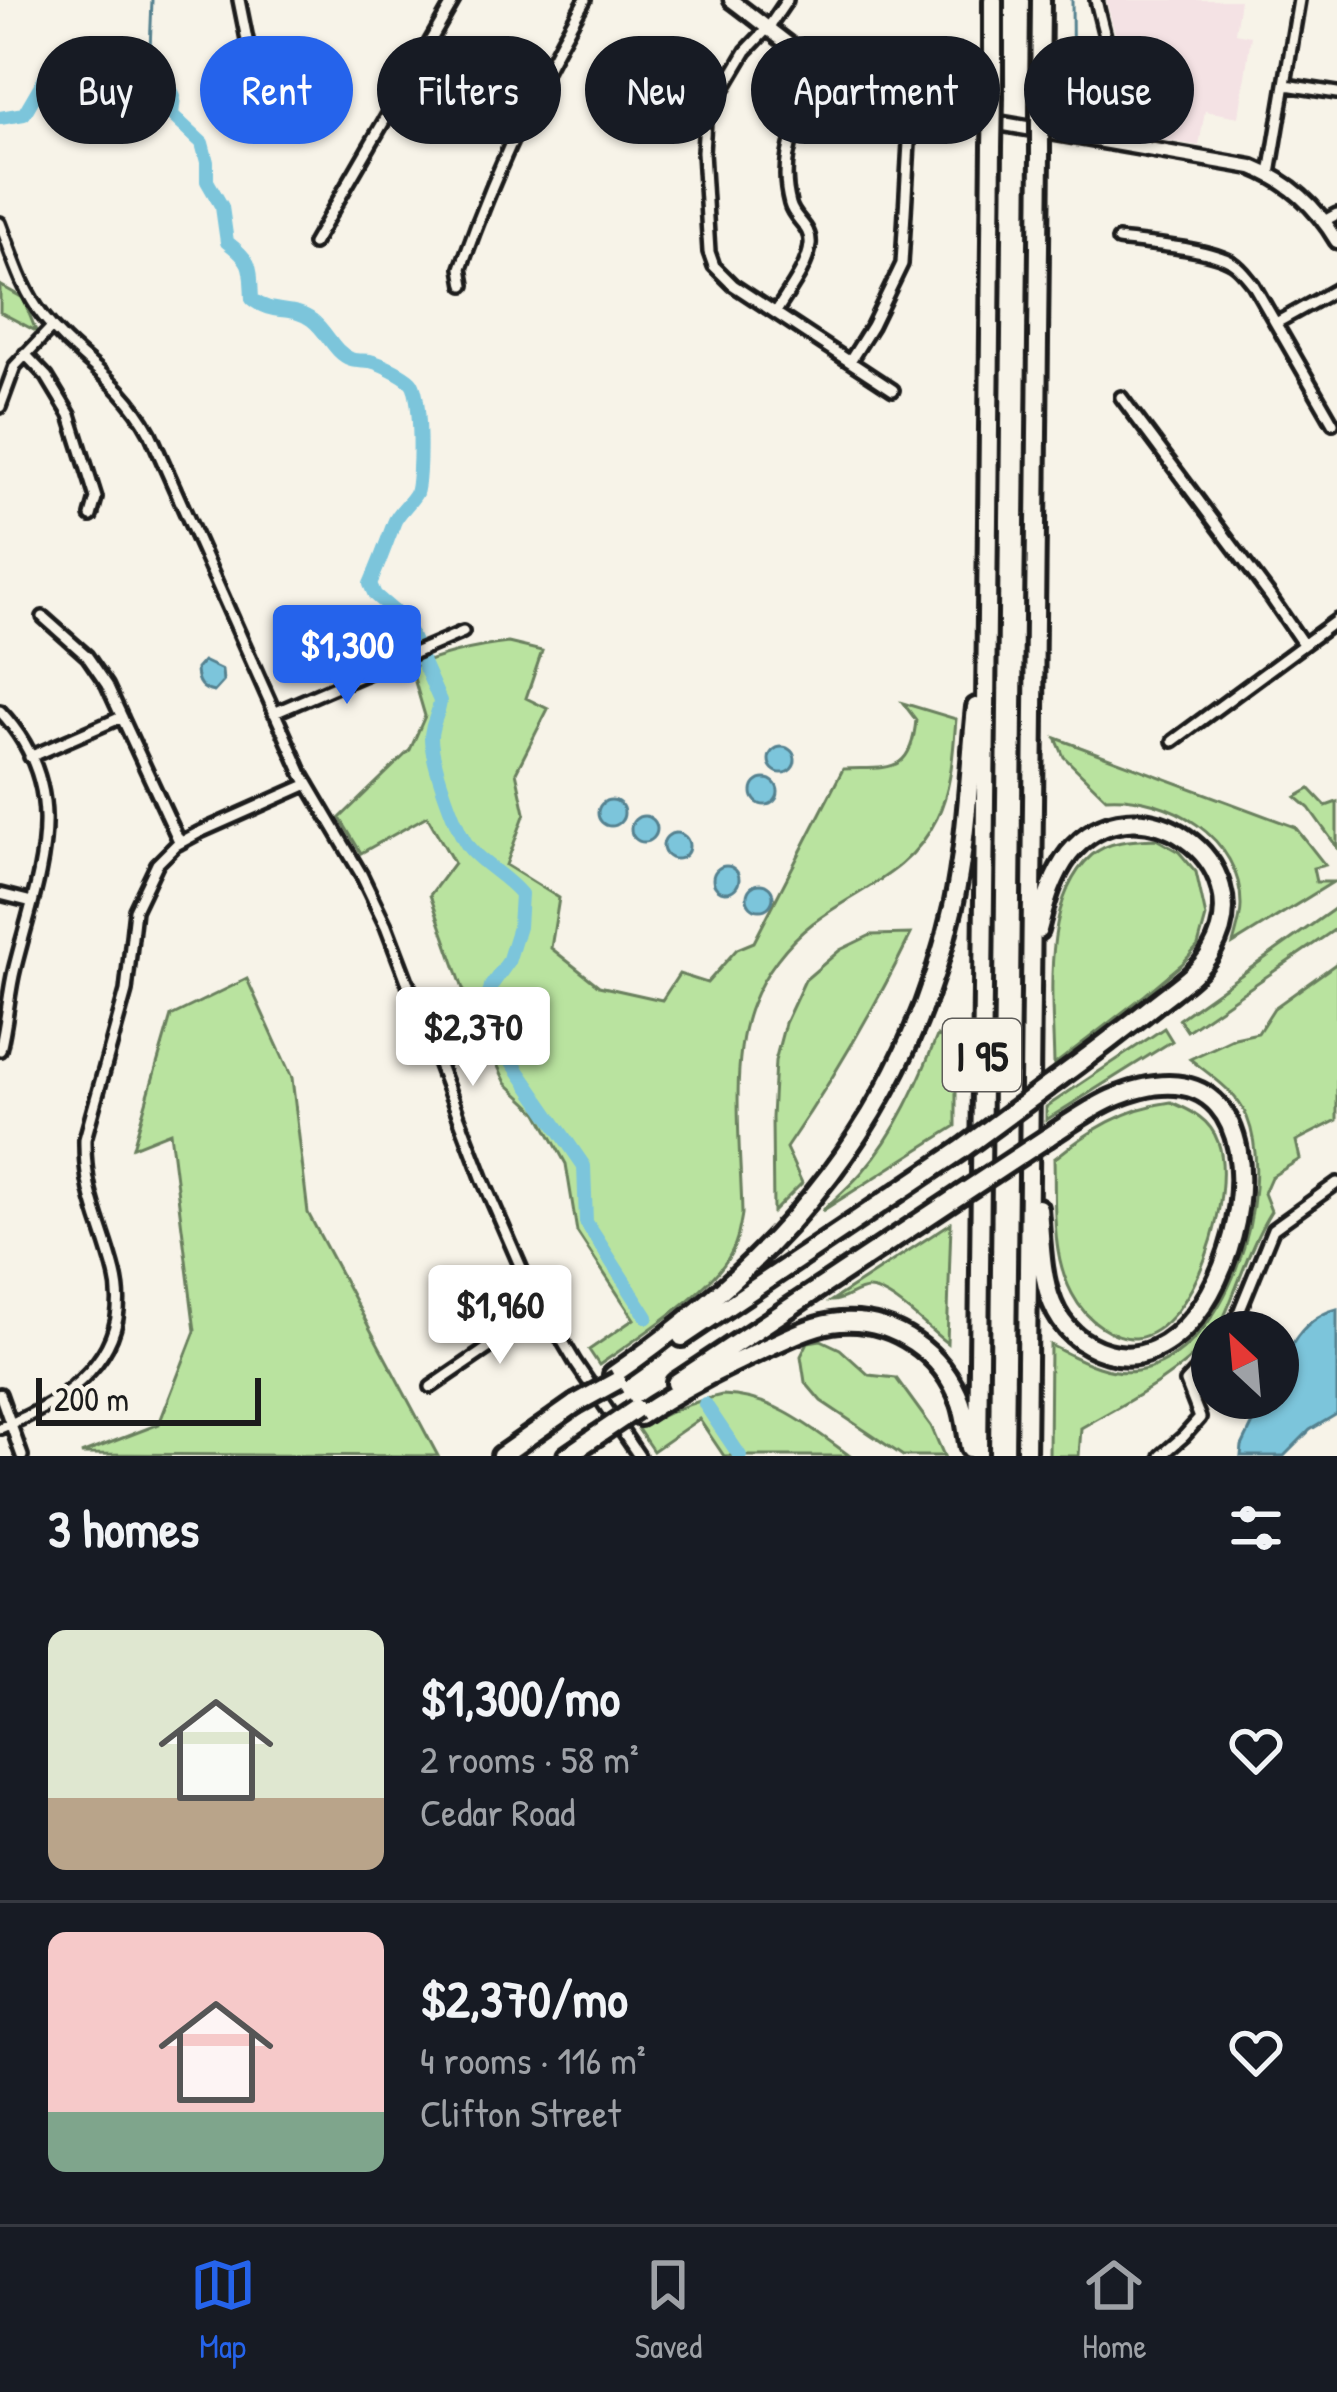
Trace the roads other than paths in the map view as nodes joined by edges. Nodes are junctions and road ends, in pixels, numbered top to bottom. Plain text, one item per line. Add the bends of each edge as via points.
1 (239, 0) edge
2 (454, 0) edge
3 (585, 0) edge
4 (731, 0) edge
5 (787, 0) edge
6 (993, 0) edge
7 (1042, 0) edge
8 (1096, 0) edge
9 (1299, 0) edge
10 (769, 28) junction
11 (246, 36) edge
12 (780, 36) edge
13 (1105, 36) edge
14 (1286, 85) junction
15 (1337, 93) edge
16 (790, 144) edge
17 (909, 144) edge
18 (1122, 144) edge
19 (1270, 174) junction
20 (1331, 218) edge
21 (0, 223) edge
22 (1118, 240) dead end
23 (1337, 241) edge
24 (313, 244) dead end
25 (464, 286) dead end
26 (1337, 289) edge
27 (776, 312) junction
28 (1276, 323) junction
29 (52, 327) junction
30 (25, 354) junction
31 (850, 362) junction
32 (893, 390) dead end
33 (1121, 397) dead end
34 (0, 407) edge
35 (1333, 423) dead end
36 (91, 516) dead end
37 (43, 617) dead end
38 (1337, 620) edge
39 (463, 632) dead end
40 (1303, 644) junction
41 (986, 653) junction
42 (0, 711) edge
43 (274, 713) junction
44 (122, 717) junction
45 (1173, 740) dead end
46 (31, 757) junction
47 (308, 784) junction
48 (181, 843) junction
49 (0, 894) edge
50 (32, 902) junction
51 (1031, 955) junction
52 (0, 1050) edge
53 (1029, 1153) junction
54 (1337, 1183) edge
55 (544, 1310) junction
56 (1240, 1311) edge
57 (615, 1378) junction
58 (431, 1387) dead end
59 (0, 1394) edge
60 (638, 1412) junction
61 (1198, 1419) edge
62 (6, 1426) edge
63 (598, 1439) junction
64 (22, 1456) edge
65 (501, 1456) edge
66 (567, 1456) edge
67 (580, 1456) edge
68 (639, 1456) edge
69 (974, 1456) edge
70 (1026, 1456) edge
71 (1160, 1456) edge

1 - 11 street
2 - 24 street
3 - 25 street via 516,132 461,268
4 - 10 main road
5 - 10 street
6 - 41 highway, I 95, bridge
7 - 51 highway, I 95, bridge
8 - 13 street
9 - 14 street
10 - 12 main road
10 - 27 street via 709,110 704,152 714,266
14 - 15 street
14 - 19 street
16 - 27 street via 790,205 810,235 810,251
17 - 31 street via 902,264
18 - 19 main road
19 - 20 main road
20 - 23 main road
21 - 29 street via 33,303
22 - 28 street via 1236,264
26 - 28 street
27 - 31 street
28 - 35 street
29 - 30 street
29 - 43 street via 142,419
30 - 34 street
30 - 36 street via 70,415 96,498
31 - 32 street
33 - 40 street
37 - 44 street via 86,656
38 - 40 street
39 - 43 street
40 - 45 street
41 - 57 highway via 952,908 930,987 886,1088 843,1158 773,1243
41 - 69 highway, I 95
42 - 46 street
43 - 47 street
44 - 46 street
44 - 48 street
46 - 50 street via 47,823
47 - 48 street
47 - 55 street via 375,902 505,1234
48 - 62 street via 157,864 136,910 125,991 86,1138 91,1202 116,1278 113,1328 73,1390
49 - 50 street
50 - 52 street
51 - 53 highway, I 95
51 - 57 highway, bridge via 1059,871 1100,830 1158,825 1186,838 1213,868 1222,917 1214,947 1184,981 961,1150
53 - 60 highway, bridge via 1046,1287 1062,1322 1087,1344 1118,1355 1170,1342 1208,1294 1232,1237 1241,1168 1230,1121 1217,1106 1162,1086 1110,1100 1048,1137
53 - 70 highway, I 95
54 - 56 street via 1273,1228
55 - 58 street
55 - 68 street
57 - 65 highway, bridge
59 - 62 street
60 - 63 highway, bridge
60 - 69 highway via 807,1330 860,1322 903,1335 940,1364
61 - 71 street
62 - 64 street
63 - 66 highway
63 - 67 highway

